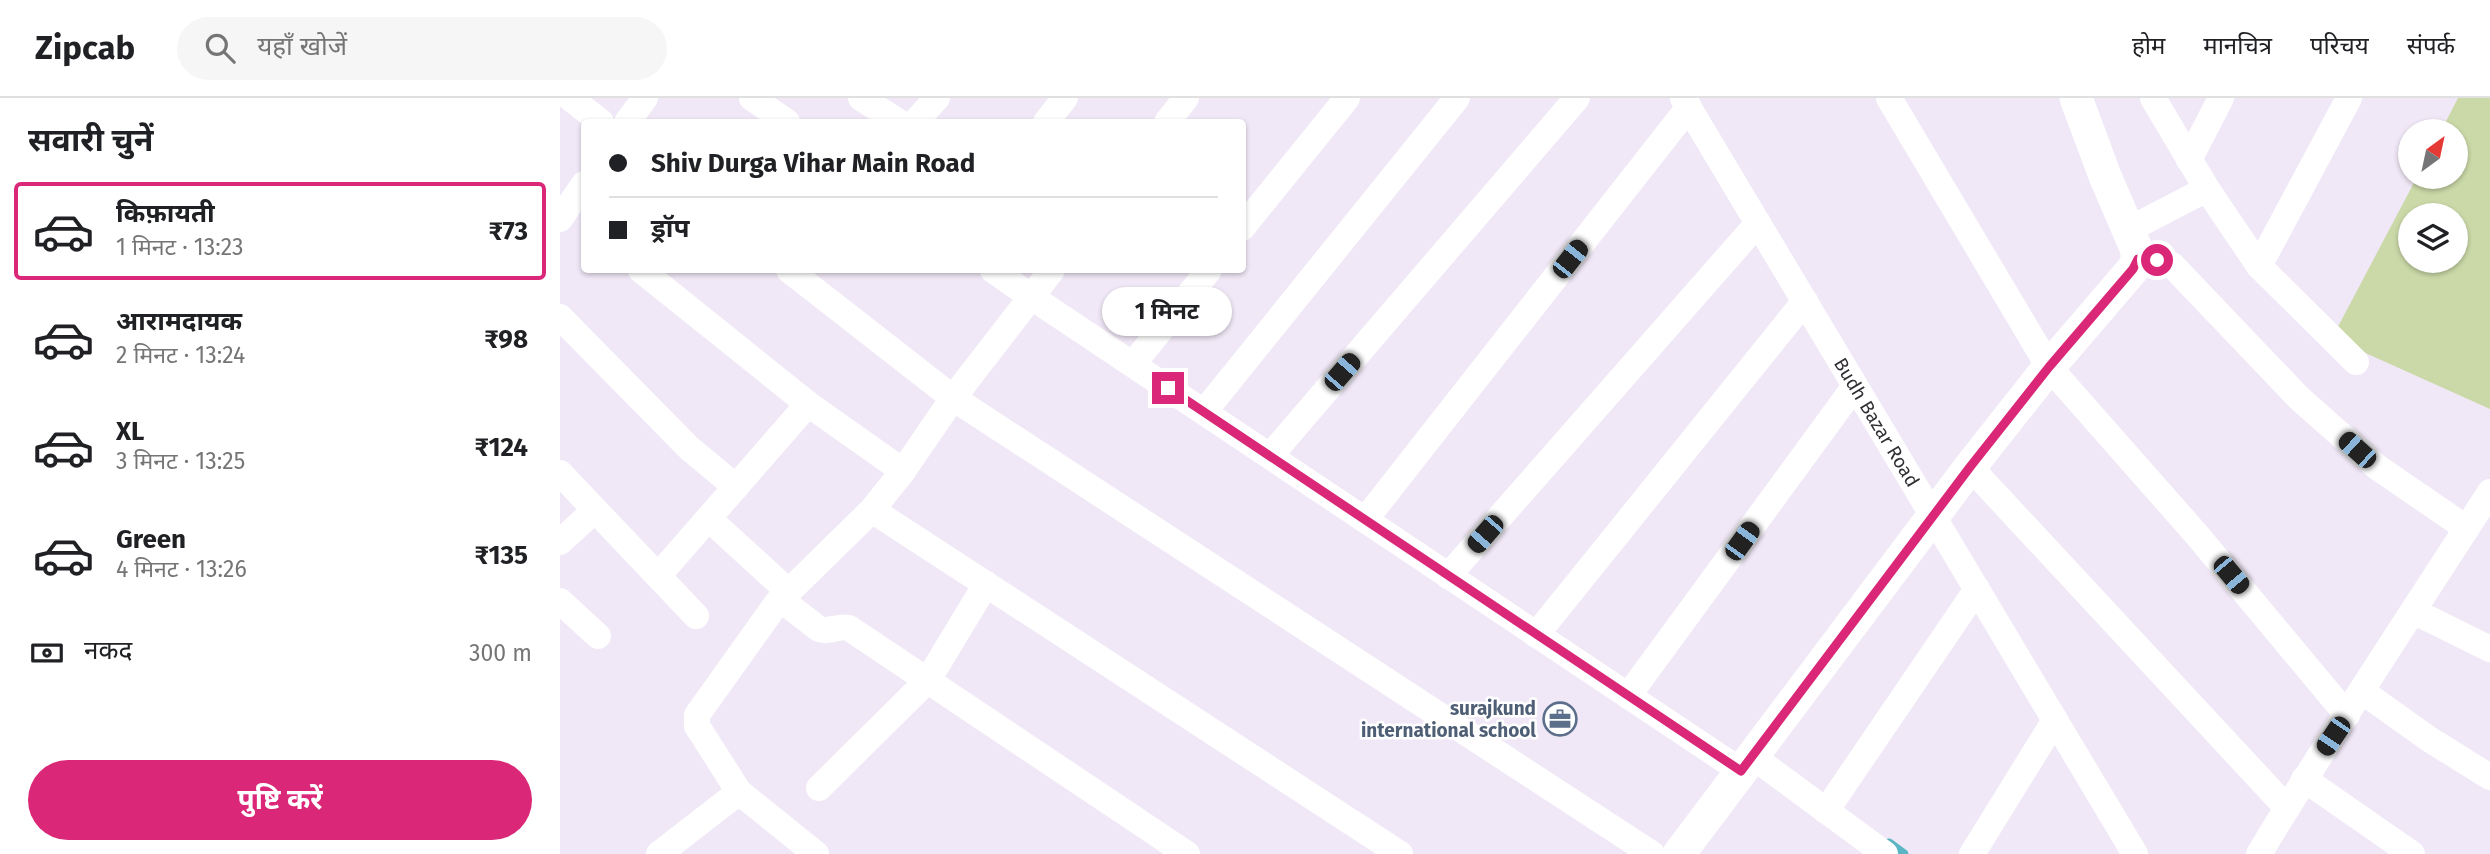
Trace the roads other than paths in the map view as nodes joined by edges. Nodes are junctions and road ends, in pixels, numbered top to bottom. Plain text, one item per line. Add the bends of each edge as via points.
1 (570, 98) edge
2 (645, 98) edge
3 (752, 98) edge
4 (862, 98) edge
5 (937, 98) edge
6 (1065, 98) edge
7 (1186, 98) edge
8 (1347, 98) edge
9 (1457, 98) edge
10 (1577, 98) edge
11 (1889, 98) edge
12 (2076, 98) edge
13 (2153, 98) edge
14 (2221, 98) edge
15 (2349, 98) edge
16 (1686, 102) edge
17 (597, 119) edge
18 (629, 119) edge
19 (783, 119) edge
20 (894, 119) edge
21 (918, 119) edge
22 (1048, 119) edge
23 (1169, 119) edge
24 (2189, 160) junction
25 (2207, 189) junction
26 (581, 191) edge
27 (570, 218) edge
28 (1246, 223) edge
29 (1758, 223) junction
30 (2133, 245) junction
31 (2259, 266) junction
32 (645, 273) edge
33 (793, 273) edge
34 (997, 273) edge
35 (1049, 273) edge
36 (1207, 273) edge
37 (1030, 296) junction
38 (1805, 301) junction
39 (560, 317) edge
40 (2356, 362) dead end
41 (1133, 364) junction
42 (2049, 367) junction
43 (1855, 386) junction
44 (953, 398) junction
45 (808, 404) junction
46 (1205, 412) junction
47 (1270, 456) junction
48 (1970, 467) junction
49 (902, 471) junction
50 (560, 473) edge
51 (736, 487) junction
52 (2487, 501) edge
53 (595, 510) junction
54 (872, 510) junction
55 (1934, 517) junction
56 (709, 519) junction
57 (1365, 520) junction
58 (2466, 528) junction
59 (560, 542) edge
60 (657, 576) junction
61 (1448, 576) junction
62 (986, 584) junction
63 (1977, 589) junction
64 (784, 595) junction
65 (560, 601) edge
66 (2413, 611) junction
67 (696, 616) dead end
68 (1536, 635) junction
69 (598, 636) dead end
70 (2490, 649) edge
71 (928, 680) junction
72 (2363, 692) junction
73 (1628, 696) junction
74 (2347, 715) junction
75 (2055, 720) junction
76 (1747, 764) junction
77 (2490, 777) edge
78 (2304, 779) junction
79 (819, 788) dead end
80 (739, 792) junction
81 (1831, 804) junction
82 (2287, 808) junction
83 (659, 854) edge
84 (816, 854) edge
85 (1187, 854) edge
86 (1400, 854) edge
87 (1652, 854) edge
88 (1679, 854) edge
89 (1885, 854) edge
90 (1972, 854) edge
91 (2135, 854) edge
92 (2259, 854) edge
93 (2412, 854) edge

1 - 17 street
2 - 18 street
3 - 19 street
4 - 20 street
5 - 21 street
6 - 22 street
7 - 23 street
8 - 28 street
9 - 46 street
10 - 47 street
11 - 42 street
12 - 30 street
13 - 24 street
14 - 24 street
15 - 31 street
16 - 29 street, Budh Bazar Road
16 - 57 street
24 - 25 street
25 - 30 street
25 - 31 street
26 - 27 street
29 - 38 street, Budh Bazar Road
29 - 61 street
30 - 42 street via 2133,269
30 - 58 street via 2172,265 2309,407 2377,467
31 - 40 street
32 - 45 street
33 - 44 street
34 - 37 street
35 - 37 street
36 - 41 street
37 - 41 street
37 - 44 street
38 - 43 street, Budh Bazar Road
38 - 68 street
39 - 51 street via 689,448
41 - 46 street
42 - 48 street
42 - 74 street
43 - 55 street, Budh Bazar Road
43 - 73 street
44 - 49 street
44 - 87 street
45 - 49 street
45 - 51 street
46 - 47 street
47 - 57 street
48 - 55 street
48 - 82 street
49 - 54 street
50 - 53 street
51 - 56 street
52 - 58 street
53 - 59 street
53 - 60 street
54 - 62 street
54 - 64 street
55 - 63 street, Budh Bazar Road
55 - 76 street
56 - 60 street
56 - 64 street
57 - 61 street
58 - 66 street
60 - 67 street
61 - 68 street
62 - 71 street
62 - 86 street
63 - 75 street, Budh Bazar Road
63 - 81 street
64 - 71 street via 819,629 849,628
64 - 80 street via 697,715 697,726
65 - 69 street
66 - 70 street
66 - 72 street
68 - 73 street
71 - 79 street
71 - 85 street
72 - 74 street
72 - 77 street
73 - 76 street
74 - 78 street
75 - 90 street
75 - 91 street, Budh Bazar Road
76 - 81 street
76 - 88 street
78 - 82 street
78 - 93 street
80 - 83 street
80 - 84 street
81 - 89 street
82 - 92 street

